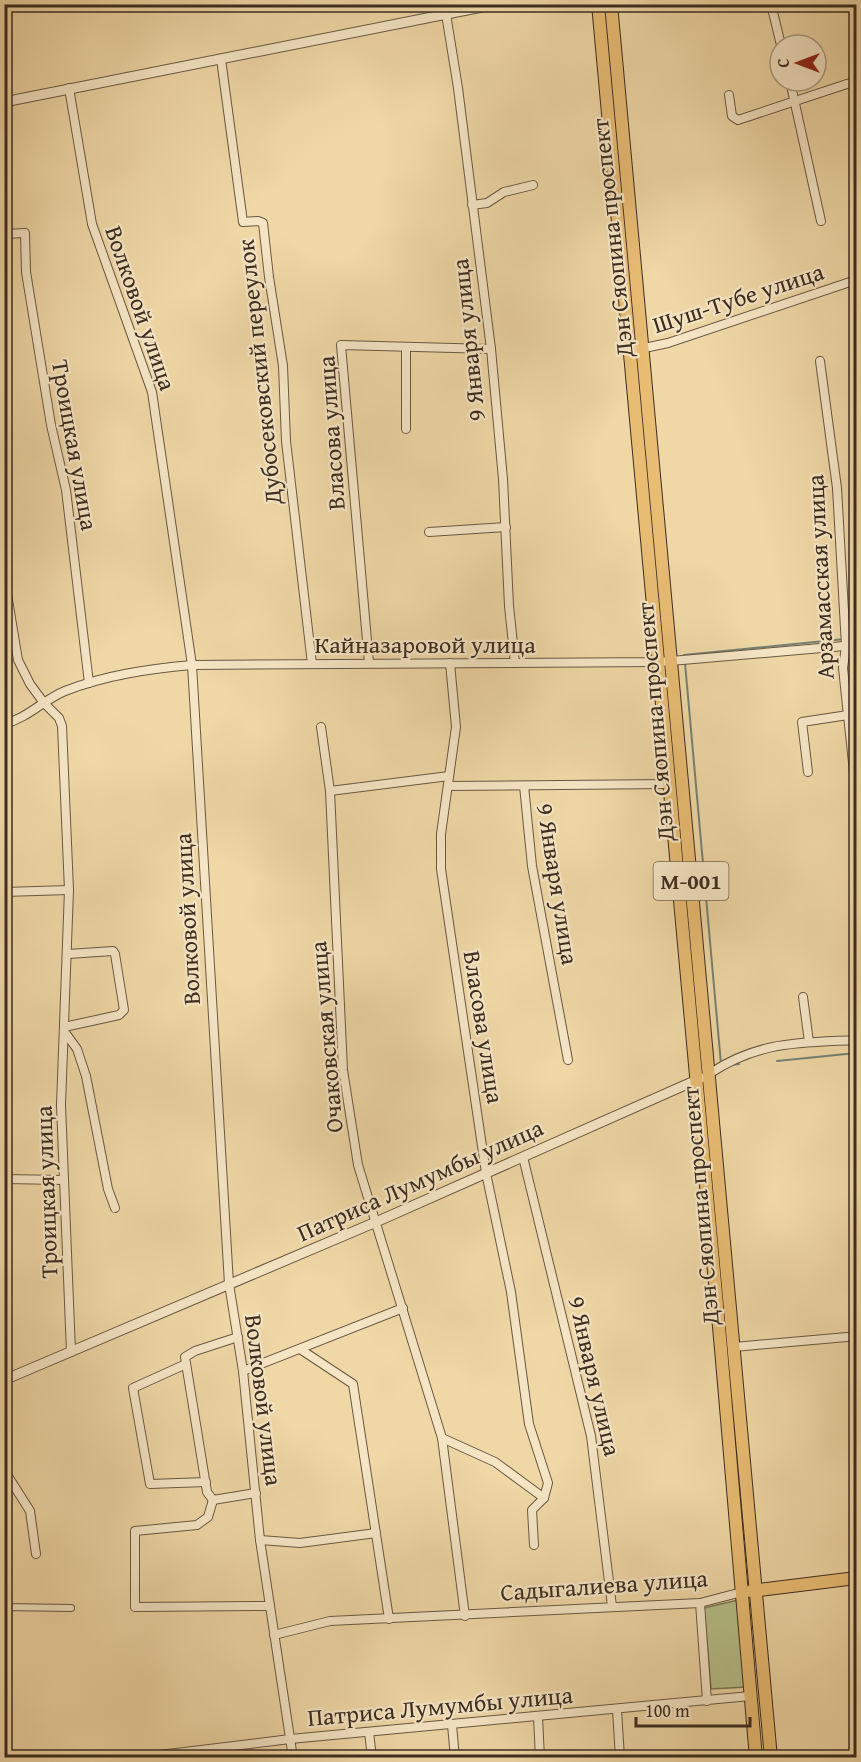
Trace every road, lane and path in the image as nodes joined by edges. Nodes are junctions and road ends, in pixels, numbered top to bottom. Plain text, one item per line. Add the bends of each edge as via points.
1 (497, 4) edge
2 (598, 4) edge
3 (611, 4) edge
4 (771, 4) edge
5 (449, 10) edge
6 (778, 33) edge
7 (221, 59) junction
8 (856, 81) edge
9 (69, 88) junction
10 (793, 93) edge
11 (729, 95) dead end
12 (4, 102) edge
13 (795, 102) junction
14 (533, 185) dead end
15 (472, 205) junction
16 (821, 221) dead end
17 (4, 234) edge
18 (856, 280) edge
19 (406, 348) junction
20 (491, 349) junction
21 (644, 349) junction
22 (630, 351) junction
23 (820, 361) dead end
24 (405, 429) dead end
25 (506, 527) junction
26 (429, 532) dead end
27 (4, 576) edge
28 (856, 645) edge
29 (846, 646) junction
30 (665, 662) junction
31 (369, 663) junction
32 (450, 663) junction
33 (515, 663) junction
34 (312, 664) junction
35 (192, 665) junction
36 (89, 683) junction
37 (44, 703) junction
38 (848, 716) junction
39 (4, 724) edge
40 (321, 727) dead end
41 (808, 772) dead end
42 (449, 776) junction
43 (669, 784) junction
44 (448, 786) junction
45 (524, 786) junction
46 (330, 791) junction
47 (856, 791) edge
48 (684, 879) junction
49 (69, 890) junction
50 (4, 892) edge
51 (68, 954) junction
52 (803, 997) dead end
53 (64, 1029) junction
54 (856, 1040) edge
55 (808, 1042) junction
56 (568, 1060) dead end
57 (709, 1074) junction
58 (697, 1080) junction
59 (523, 1157) junction
60 (486, 1173) junction
61 (4, 1179) edge
62 (63, 1180) junction
63 (115, 1208) dead end
64 (375, 1222) junction
65 (229, 1284) junction
66 (403, 1308) junction
67 (847, 1336) dead end
68 (238, 1337) junction
69 (735, 1347) junction
70 (300, 1349) junction
71 (71, 1352) junction
72 (186, 1364) junction
73 (243, 1371) junction
74 (4, 1380) edge
75 (442, 1438) junction
76 (4, 1470) edge
77 (206, 1482) junction
78 (256, 1493) junction
79 (544, 1498) junction
80 (213, 1500) junction
81 (376, 1533) junction
82 (260, 1540) junction
83 (534, 1545) dead end
84 (36, 1554) dead end
85 (856, 1578) edge
86 (756, 1590) junction
87 (742, 1592) junction
88 (700, 1603) junction
89 (270, 1606) junction
90 (612, 1606) junction
91 (4, 1607) edge
92 (71, 1608) dead end
93 (465, 1616) junction
94 (389, 1619) junction
95 (274, 1635) junction
96 (750, 1696) junction
97 (707, 1701) junction
98 (617, 1710) junction
99 (538, 1717) junction
100 (452, 1725) junction
101 (369, 1732) junction
102 (290, 1739) junction
103 (162, 1756) edge
104 (135, 1758) edge
105 (293, 1758) edge
106 (372, 1758) edge
107 (455, 1758) edge
108 (540, 1758) edge
109 (620, 1758) edge
110 (756, 1758) edge
111 (771, 1758) edge

1 - 5 street
2 - 22 main road, Дэн Сяопина проспект / M-001
3 - 21 main road, Дэн Сяопина проспект / M-001
4 - 6 street
5 - 7 street
5 - 15 street, 9 Января улица
7 - 9 street
7 - 34 street, Дубосековский переулок via 243,222 262,223 282,366 286,441
8 - 13 street
9 - 12 street
9 - 35 street, Волковой улица via 92,224 152,392
10 - 13 street
11 - 13 street via 732,116 738,120
13 - 16 street
14 - 15 street via 504,192 488,203
15 - 20 street, 9 Января улица
17 - 36 street, Троицкая улица via 25,233 26,272 51,425 66,490
18 - 21 street, Шуш-Тубе улица
19 - 20 street, Власова улица
19 - 24 street
19 - 31 street, Власова улица via 341,345
20 - 25 street, 9 Января улица
21 - 22 street, Шуш-Тубе улица
21 - 30 main road, Дэн Сяопина проспект / M-001
22 - 30 main road, Дэн Сяопина проспект / M-001
23 - 29 street, Арзамасская улица via 837,488
25 - 26 street
25 - 33 street, 9 Января улица via 508,606
27 - 37 street, Троицкая улица via 18,660
28 - 29 street, Кайназаровой улица
29 - 30 street, Кайназаровой улица
29 - 38 street, Арзамасская улица via 843,668
30 - 33 street, Кайназаровой улица
30 - 43 main road, Дэн Сяопина проспект / M-001
30 - 48 main road, Дэн Сяопина проспект / M-001
31 - 32 street, Кайназаровой улица
31 - 34 street, Кайназаровой улица
32 - 33 street, Кайназаровой улица
32 - 42 street, Власова улица via 456,727
34 - 35 street, Кайназаровой улица
35 - 36 street, Кайназаровой улица via 140,670
35 - 65 street, Волковой улица
36 - 37 street, Кайназаровой улица
37 - 39 street, Кайназаровой улица via 26,716
37 - 49 street, Троицкая улица via 62,726
38 - 41 street via 802,722
38 - 47 street, Арзамасская улица
40 - 46 street, Очаковская улица
42 - 44 street, Власова улица
42 - 46 street
43 - 45 street
43 - 48 main road, Дэн Сяопина проспект / M-001
44 - 45 street
44 - 60 street, Власова улица via 441,869
45 - 56 street, 9 Января улица via 532,866
46 - 64 street, Очаковская улица via 343,1070 358,1165
48 - 57 main road, Дэн Сяопина проспект / M-001
48 - 58 main road, Дэн Сяопина проспект / M-001
49 - 50 street
49 - 51 street, Троицкая улица
51 - 53 street, Троицкая улица
51 - 53 street via 113,951 124,1010 120,1015
52 - 55 street
53 - 62 street, Троицкая улица
53 - 63 street, Троицкая улица via 86,1076
54 - 55 street, Патриса Лумумбы улица
55 - 57 street, Патриса Лумумбы улица via 765,1047
57 - 58 street, Патриса Лумумбы улица
57 - 69 main road, Дэн Сяопина проспект / M-001
58 - 59 street, Патриса Лумумбы улица
58 - 87 main road, Дэн Сяопина проспект / M-001
59 - 60 street, Патриса Лумумбы улица
59 - 90 street, 9 Января улица via 591,1436
60 - 64 street, Патриса Лумумбы улица
60 - 79 street, Власова улица via 512,1292 529,1424 548,1483
61 - 62 street
62 - 71 street, Троицкая улица
64 - 65 street, Патриса Лумумбы улица
64 - 66 street, Очаковская улица
65 - 68 street, Волковой улица
65 - 71 street, Патриса Лумумбы улица
66 - 70 street
66 - 75 street, Очаковская улица
67 - 69 street
68 - 72 street via 195,1351 185,1357
68 - 73 street, Волковой улица
69 - 86 main road, Дэн Сяопина проспект / M-001
70 - 73 street
70 - 81 street via 353,1384
71 - 74 street, Патриса Лумумбы улица
72 - 77 street
72 - 77 street via 133,1388 150,1484
73 - 78 street, Волковой улица
75 - 79 street via 495,1462
75 - 93 street, Очаковская улица
76 - 84 street via 30,1511
77 - 80 street
78 - 80 street
78 - 82 street, Волковой улица
79 - 83 street, Власова улица via 532,1510
80 - 89 street via 208,1517 197,1526 135,1531 135,1607
81 - 82 street via 300,1543
81 - 94 street
82 - 89 street, Волковой улица
85 - 86 main road, Садыгалиева улица
86 - 87 main road, Садыгалиева улица
86 - 111 main road, Дэн Сяопина проспект / M-001
87 - 88 street, Садыгалиева улица
87 - 96 main road, Дэн Сяопина проспект / M-001
88 - 90 street, Садыгалиева улица
88 - 97 street
89 - 95 street, Волковой улица
90 - 93 street, Садыгалиева улица
91 - 92 street
93 - 94 street, Садыгалиева улица
94 - 95 street, Садыгалиева улица via 330,1621
95 - 102 street, Волковой улица
96 - 97 street, Патриса Лумумбы улица
96 - 110 main road, Дэн Сяопина проспект / M-001
97 - 98 street, Патриса Лумумбы улица
98 - 99 street, Патриса Лумумбы улица
98 - 109 street
99 - 100 street, Патриса Лумумбы улица
99 - 108 street
100 - 101 street, Патриса Лумумбы улица
100 - 107 street
101 - 102 street, Патриса Лумумбы улица
101 - 106 street
102 - 103 street, Патриса Лумумбы улица
102 - 105 street, Волковой улица
103 - 104 street, Патриса Лумумбы улица

